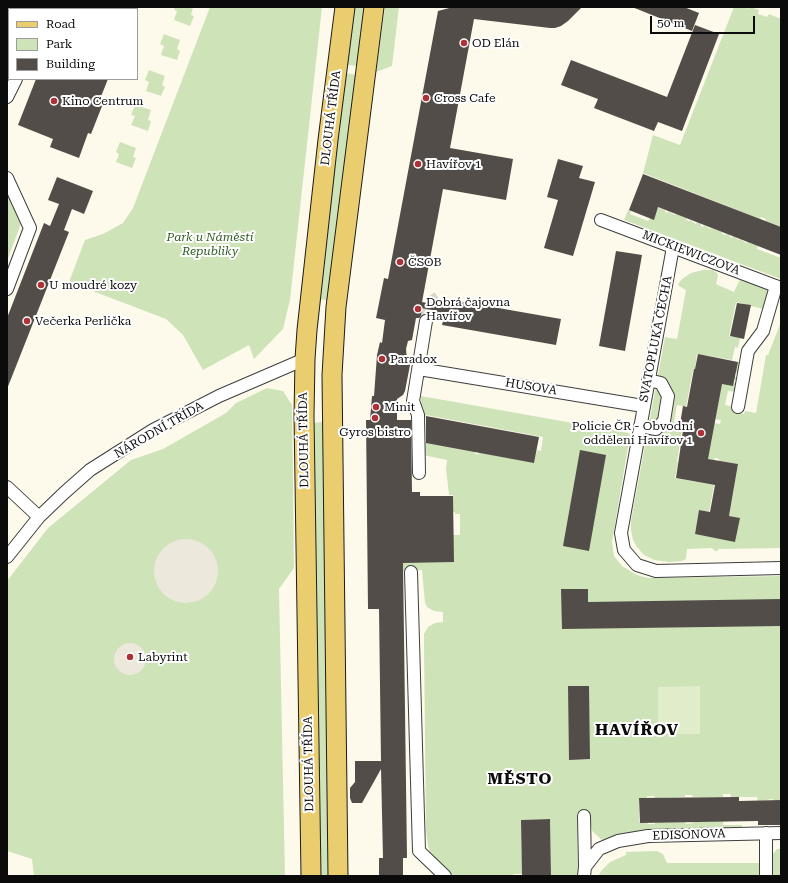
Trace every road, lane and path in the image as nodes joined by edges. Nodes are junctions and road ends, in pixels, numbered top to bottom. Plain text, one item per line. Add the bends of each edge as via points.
1 (345, 7) edge
2 (374, 7) edge
3 (16, 80) edge
4 (7, 97) edge
5 (7, 178) edge
6 (601, 220) dead end
7 (673, 246) junction
8 (779, 287) edge
9 (7, 289) edge
10 (426, 320) tunnel mouth
11 (334, 334) junction
12 (305, 359) junction
13 (418, 369) junction
14 (648, 380) junction
15 (643, 406) junction
16 (738, 407) dead end
17 (640, 426) junction
18 (419, 473) dead end
19 (7, 487) edge
20 (39, 517) junction
21 (7, 557) edge
22 (781, 568) edge
23 (411, 572) dead end
24 (584, 816) dead end
25 (781, 832) edge
26 (766, 833) junction
27 (584, 871) edge
28 (311, 876) edge
29 (338, 876) edge
30 (445, 876) edge
31 (766, 876) edge

1 - 12 main road, DLOUHÁ TŘÍDA
2 - 11 main road
3 - 4 street
5 - 9 street via 30,228
6 - 7 street, MICKIEWICZOVA
7 - 8 street, MICKIEWICZOVA
7 - 14 street, SVATOPLUKA ČECHA
8 - 16 street via 763,331 748,351
10 - 13 street
11 - 12 main road, NÁRODNÍ TŘÍDA
11 - 29 main road via 332,417
12 - 20 street, NÁRODNÍ TŘÍDA via 219,396 153,430 90,470
12 - 28 main road, DLOUHÁ TŘÍDA
13 - 15 street, HUSOVA
13 - 18 street via 413,401 418,415
14 - 15 street, SVATOPLUKA ČECHA
14 - 17 street via 661,384 668,396 664,421 656,429
15 - 17 street, SVATOPLUKA ČECHA
17 - 22 street, SVATOPLUKA ČECHA via 621,533 624,550 637,565 656,571
19 - 20 street
20 - 21 street, NÁRODNÍ TŘÍDA
23 - 30 street via 419,851
24 - 27 street
25 - 26 street, EDISONOVA
26 - 27 street, EDISONOVA via 648,836 618,841 599,849
26 - 31 street

